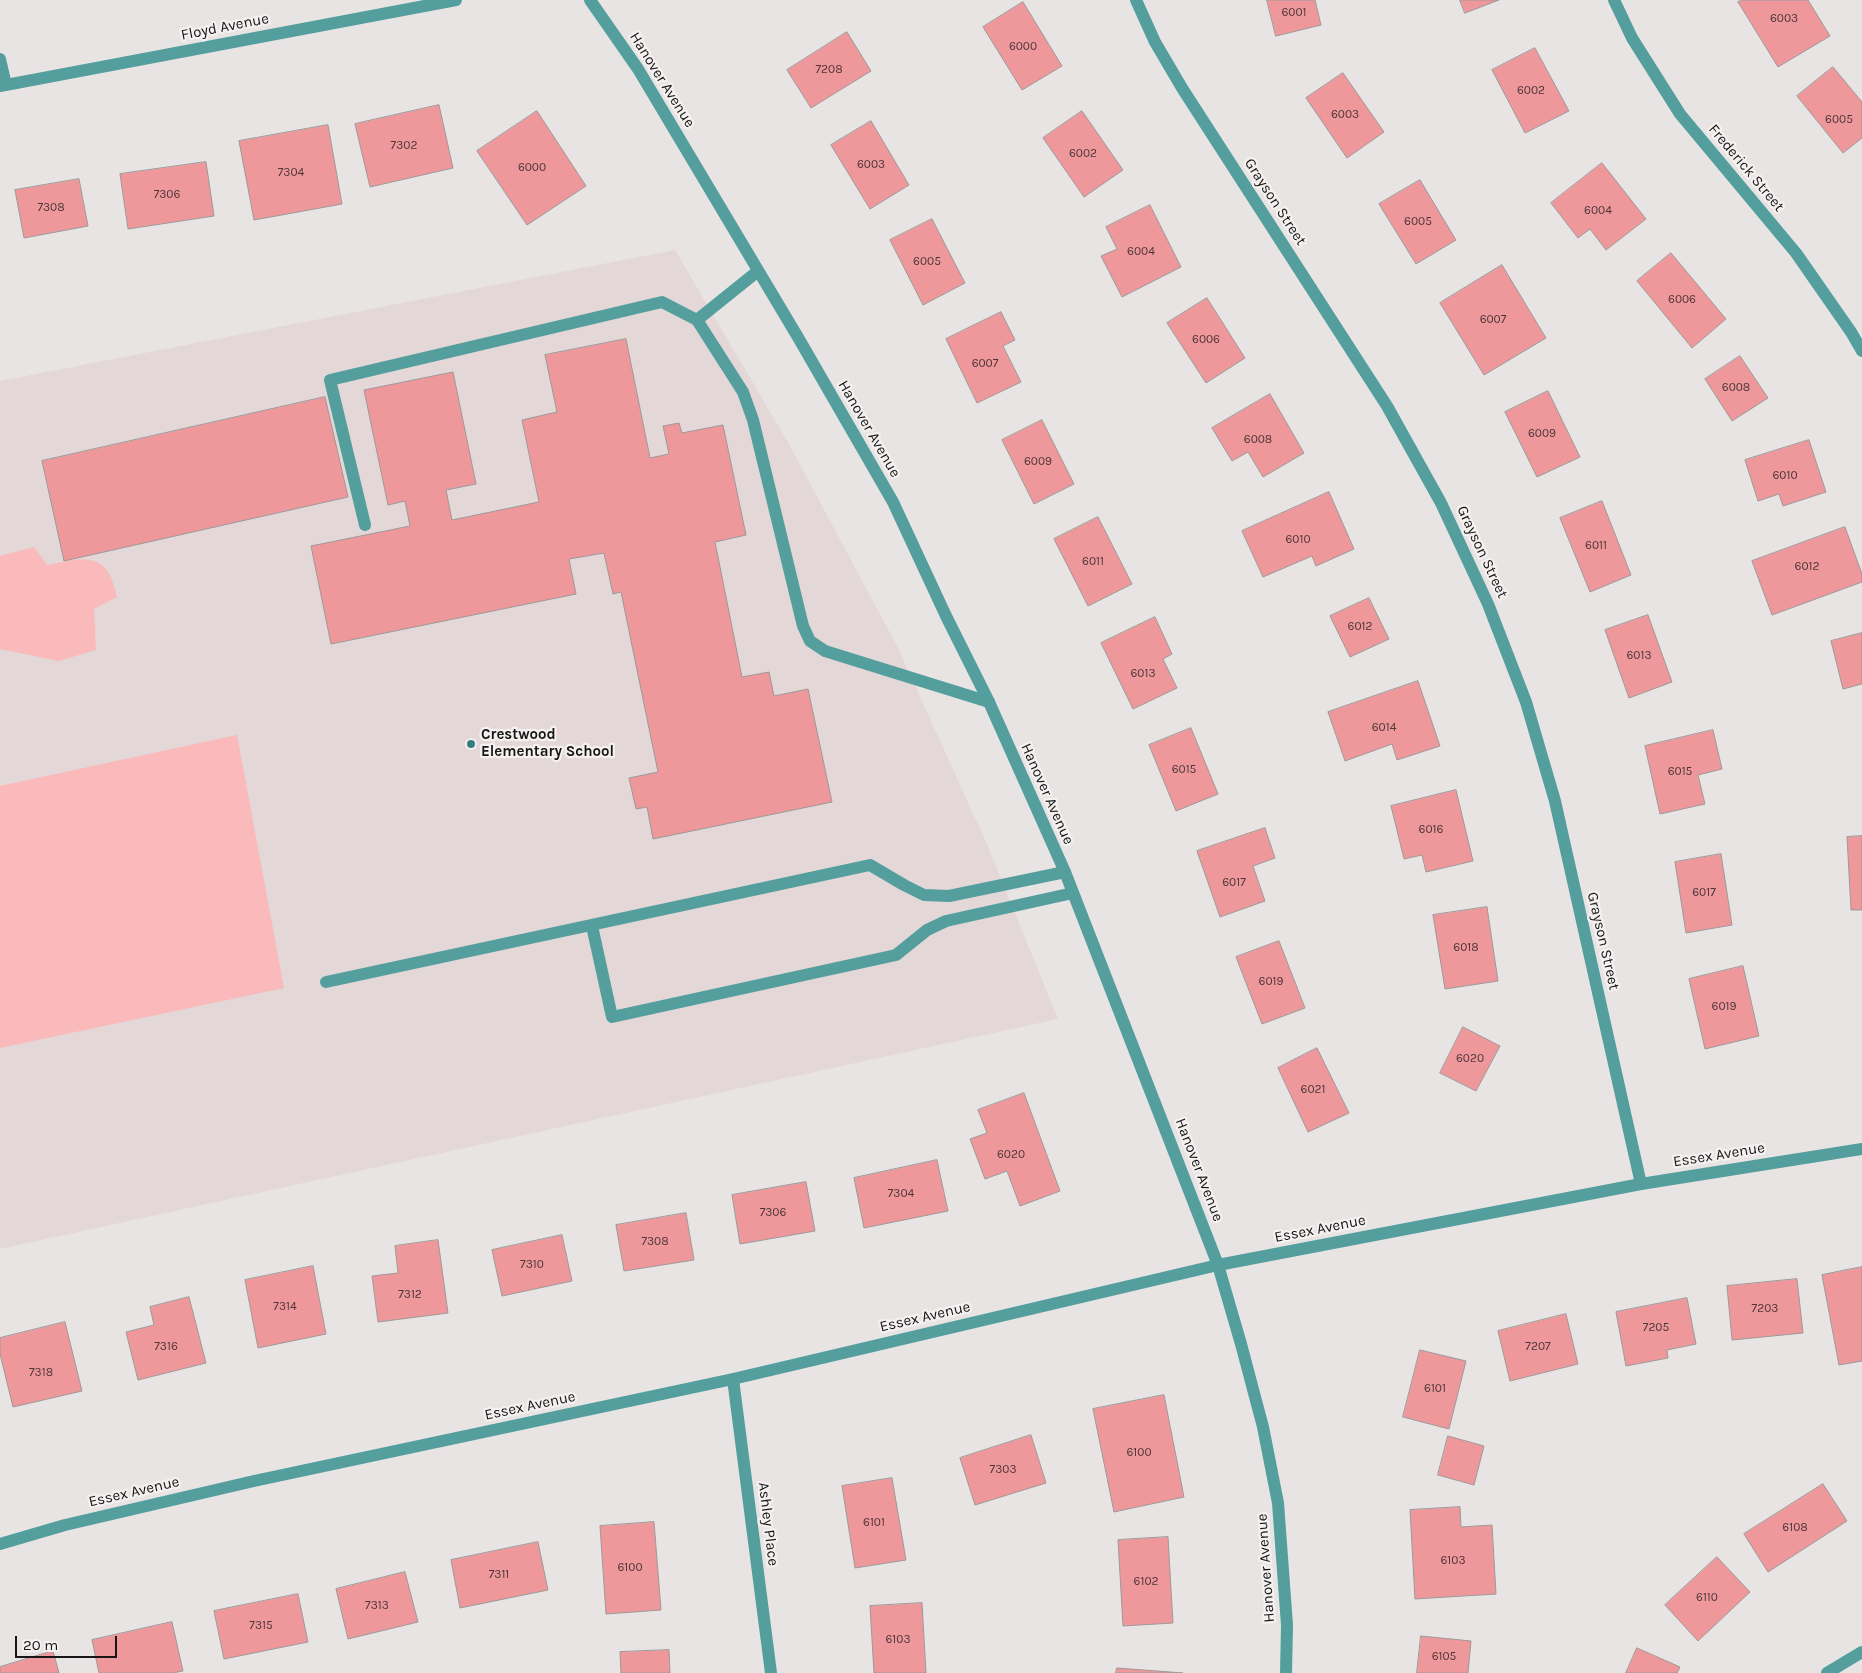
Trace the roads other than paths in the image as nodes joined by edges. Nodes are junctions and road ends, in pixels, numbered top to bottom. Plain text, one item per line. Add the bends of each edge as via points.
1 (456, 0) edge
2 (590, 0) edge
3 (1136, 0) edge
4 (1614, 0) edge
5 (0, 59) edge
6 (3, 86) edge
7 (758, 271) junction
8 (698, 320) junction
9 (1862, 351) edge
10 (365, 525) dead end
11 (989, 702) junction
12 (1065, 872) junction
13 (1073, 893) junction
14 (592, 926) junction
15 (326, 982) dead end
16 (1862, 1148) edge
17 (1641, 1184) junction
18 (1218, 1265) junction
19 (733, 1379) junction
20 (0, 1544) edge
21 (1862, 1652) edge
22 (771, 1673) edge
23 (1286, 1673) edge
24 (1828, 1673) edge

1 - 6 street, Floyd Avenue
2 - 7 street, Hanover Avenue via 638,69
3 - 17 street, Grayson Street via 1155,42 1182,88 1387,406 1441,503 1488,604 1526,702 1555,801
4 - 9 street, Frederick Street via 1632,38 1680,114 1796,253
5 - 6 street
7 - 8 street
7 - 11 street, Hanover Avenue via 893,502
8 - 10 street via 662,302 330,380
8 - 11 street via 743,392 753,420 803,626 810,641 825,651
11 - 12 street, Hanover Avenue
12 - 13 street, Hanover Avenue
12 - 14 street via 949,896 924,895 870,864
13 - 14 street via 946,921 927,930 896,955 612,1017
13 - 18 street, Hanover Avenue
14 - 15 street
16 - 17 street, Essex Avenue
17 - 18 street, Essex Avenue
18 - 19 street, Essex Avenue
18 - 23 street, Hanover Avenue via 1264,1427 1278,1503 1287,1625
19 - 20 street, Essex Avenue via 244,1483 65,1525
19 - 22 street, Ashley Place
21 - 24 street

